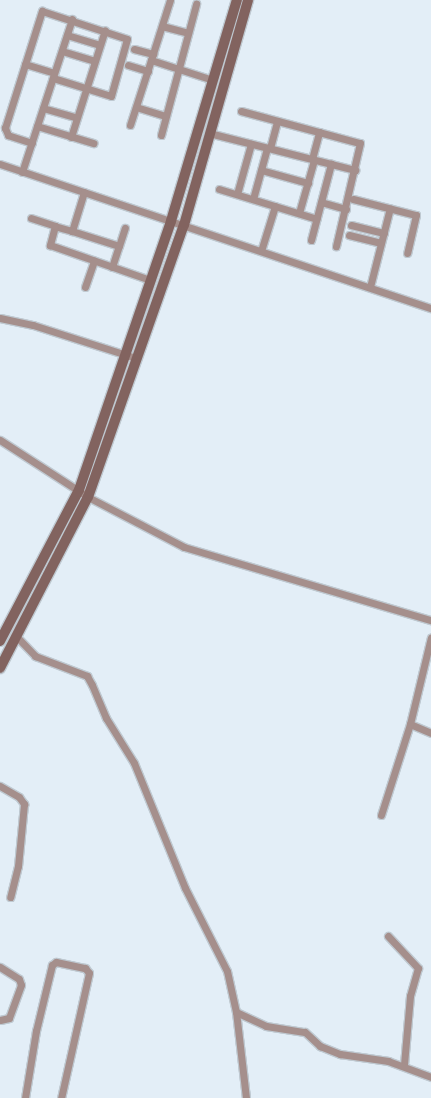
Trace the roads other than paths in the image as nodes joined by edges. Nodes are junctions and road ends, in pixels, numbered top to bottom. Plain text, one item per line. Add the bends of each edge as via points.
1 (170, 0) edge
2 (237, 0) edge
3 (248, 0) edge
4 (196, 4) dead end
5 (72, 19) junction
6 (162, 26) junction
7 (105, 30) junction
8 (188, 33) junction
9 (67, 35) junction
10 (100, 45) junction
11 (134, 49) dead end
12 (62, 51) junction
13 (152, 57) junction
14 (95, 61) junction
15 (25, 64) junction
16 (128, 65) dead end
17 (178, 69) junction
18 (148, 71) junction
19 (54, 76) junction
20 (214, 80) junction
21 (87, 89) junction
22 (136, 107) junction
23 (43, 108) junction
24 (242, 112) dead end
25 (166, 116) junction
26 (77, 118) junction
27 (277, 121) junction
28 (130, 125) dead end
29 (37, 126) junction
30 (319, 132) junction
31 (209, 133) junction
32 (161, 135) dead end
33 (71, 137) junction
34 (32, 142) junction
35 (93, 143) dead end
36 (251, 144) junction
37 (268, 148) junction
38 (313, 159) junction
39 (0, 164) edge
40 (331, 164) junction
41 (260, 170) junction
42 (355, 170) junction
43 (22, 172) junction
44 (308, 182) junction
45 (219, 189) dead end
46 (84, 192) junction
47 (237, 194) junction
48 (252, 199) junction
49 (353, 199) dead end
50 (321, 202) junction
51 (276, 206) junction
52 (390, 208) junction
53 (346, 209) junction
54 (300, 213) junction
55 (31, 218) dead end
56 (317, 219) junction
57 (171, 221) junction
58 (184, 225) junction
59 (55, 226) junction
60 (351, 226) dead end
61 (125, 228) dead end
62 (72, 231) junction
63 (384, 233) junction
64 (349, 236) dead end
65 (311, 240) dead end
66 (381, 243) junction
67 (119, 246) junction
68 (336, 246) dead end
69 (261, 251) junction
70 (407, 253) dead end
71 (94, 261) junction
72 (112, 267) junction
73 (150, 280) junction
74 (85, 287) dead end
75 (370, 287) junction
76 (431, 308) edge
77 (0, 318) edge
78 (125, 355) junction
79 (136, 358) junction
80 (0, 440) edge
81 (79, 490) junction
82 (88, 497) junction
83 (431, 620) edge
84 (16, 636) junction
85 (431, 637) edge
86 (0, 641) edge
87 (0, 668) edge
88 (410, 724) junction
89 (431, 732) edge
90 (0, 786) edge
91 (381, 815) dead end
92 (10, 897) dead end
93 (388, 936) dead end
94 (0, 967) edge
95 (236, 1012) junction
96 (0, 1020) edge
97 (404, 1065) junction
98 (431, 1077) edge
99 (25, 1098) edge
100 (61, 1098) edge
101 (246, 1098) edge

1 - 6 street
2 - 20 street
3 - 31 street
4 - 8 street
5 - 7 street
5 - 9 street
5 - 15 street via 42,11
6 - 8 street
6 - 13 street
7 - 10 street
7 - 21 street via 126,37 128,41 112,94
8 - 17 street
9 - 10 street
9 - 12 street
10 - 14 street
11 - 13 street
12 - 14 street
12 - 19 street
13 - 17 street
13 - 18 street
14 - 21 street
15 - 19 street
15 - 34 street via 5,132
16 - 18 street
17 - 20 street
17 - 25 street
18 - 22 street
19 - 21 street
19 - 23 street
20 - 57 street
21 - 26 street
22 - 25 street
22 - 28 street
23 - 26 street
23 - 29 street
24 - 27 street
25 - 32 street
26 - 33 street
27 - 30 street
27 - 37 street
29 - 33 street
29 - 34 street
30 - 38 street
30 - 42 street via 360,143
31 - 36 street
31 - 58 street
33 - 35 street
34 - 43 street
36 - 37 street
36 - 47 street
37 - 38 street
37 - 41 street
38 - 40 street
38 - 44 street
39 - 43 street
40 - 42 street
40 - 50 street
41 - 44 street
41 - 48 street
42 - 53 street
43 - 46 street
44 - 54 street
45 - 47 street
46 - 57 street
46 - 62 street
47 - 48 street
48 - 51 street
49 - 52 street
50 - 53 street
50 - 56 street
51 - 54 street
51 - 69 street
52 - 63 street
52 - 70 street via 416,215
53 - 68 street
54 - 56 street
55 - 59 street
56 - 65 street
57 - 58 street
57 - 73 street
58 - 69 street
58 - 79 street
59 - 62 street
59 - 71 street via 51,247
60 - 63 street
61 - 67 street
62 - 67 street
63 - 66 street
64 - 66 street
66 - 75 street
67 - 72 street
69 - 75 street
71 - 72 street
71 - 74 street
72 - 73 street
73 - 78 street
75 - 76 street
77 - 78 street via 34,325
78 - 79 street
78 - 81 street
79 - 82 street
80 - 81 street
81 - 82 street
81 - 86 street
82 - 83 street via 184,547
82 - 84 street
84 - 87 street
84 - 95 street via 35,656 87,676 92,684 106,718 134,763 185,888 227,971
85 - 88 street
88 - 89 street
88 - 91 street
90 - 92 street via 19,797 24,804 18,866
93 - 97 street via 418,968 410,996
94 - 96 street via 19,979 21,985 9,1018
95 - 97 street via 266,1026 305,1032 320,1046 340,1054
95 - 101 street
97 - 98 street
99 - 100 street via 36,1031 52,965 56,962 85,968 89,973

